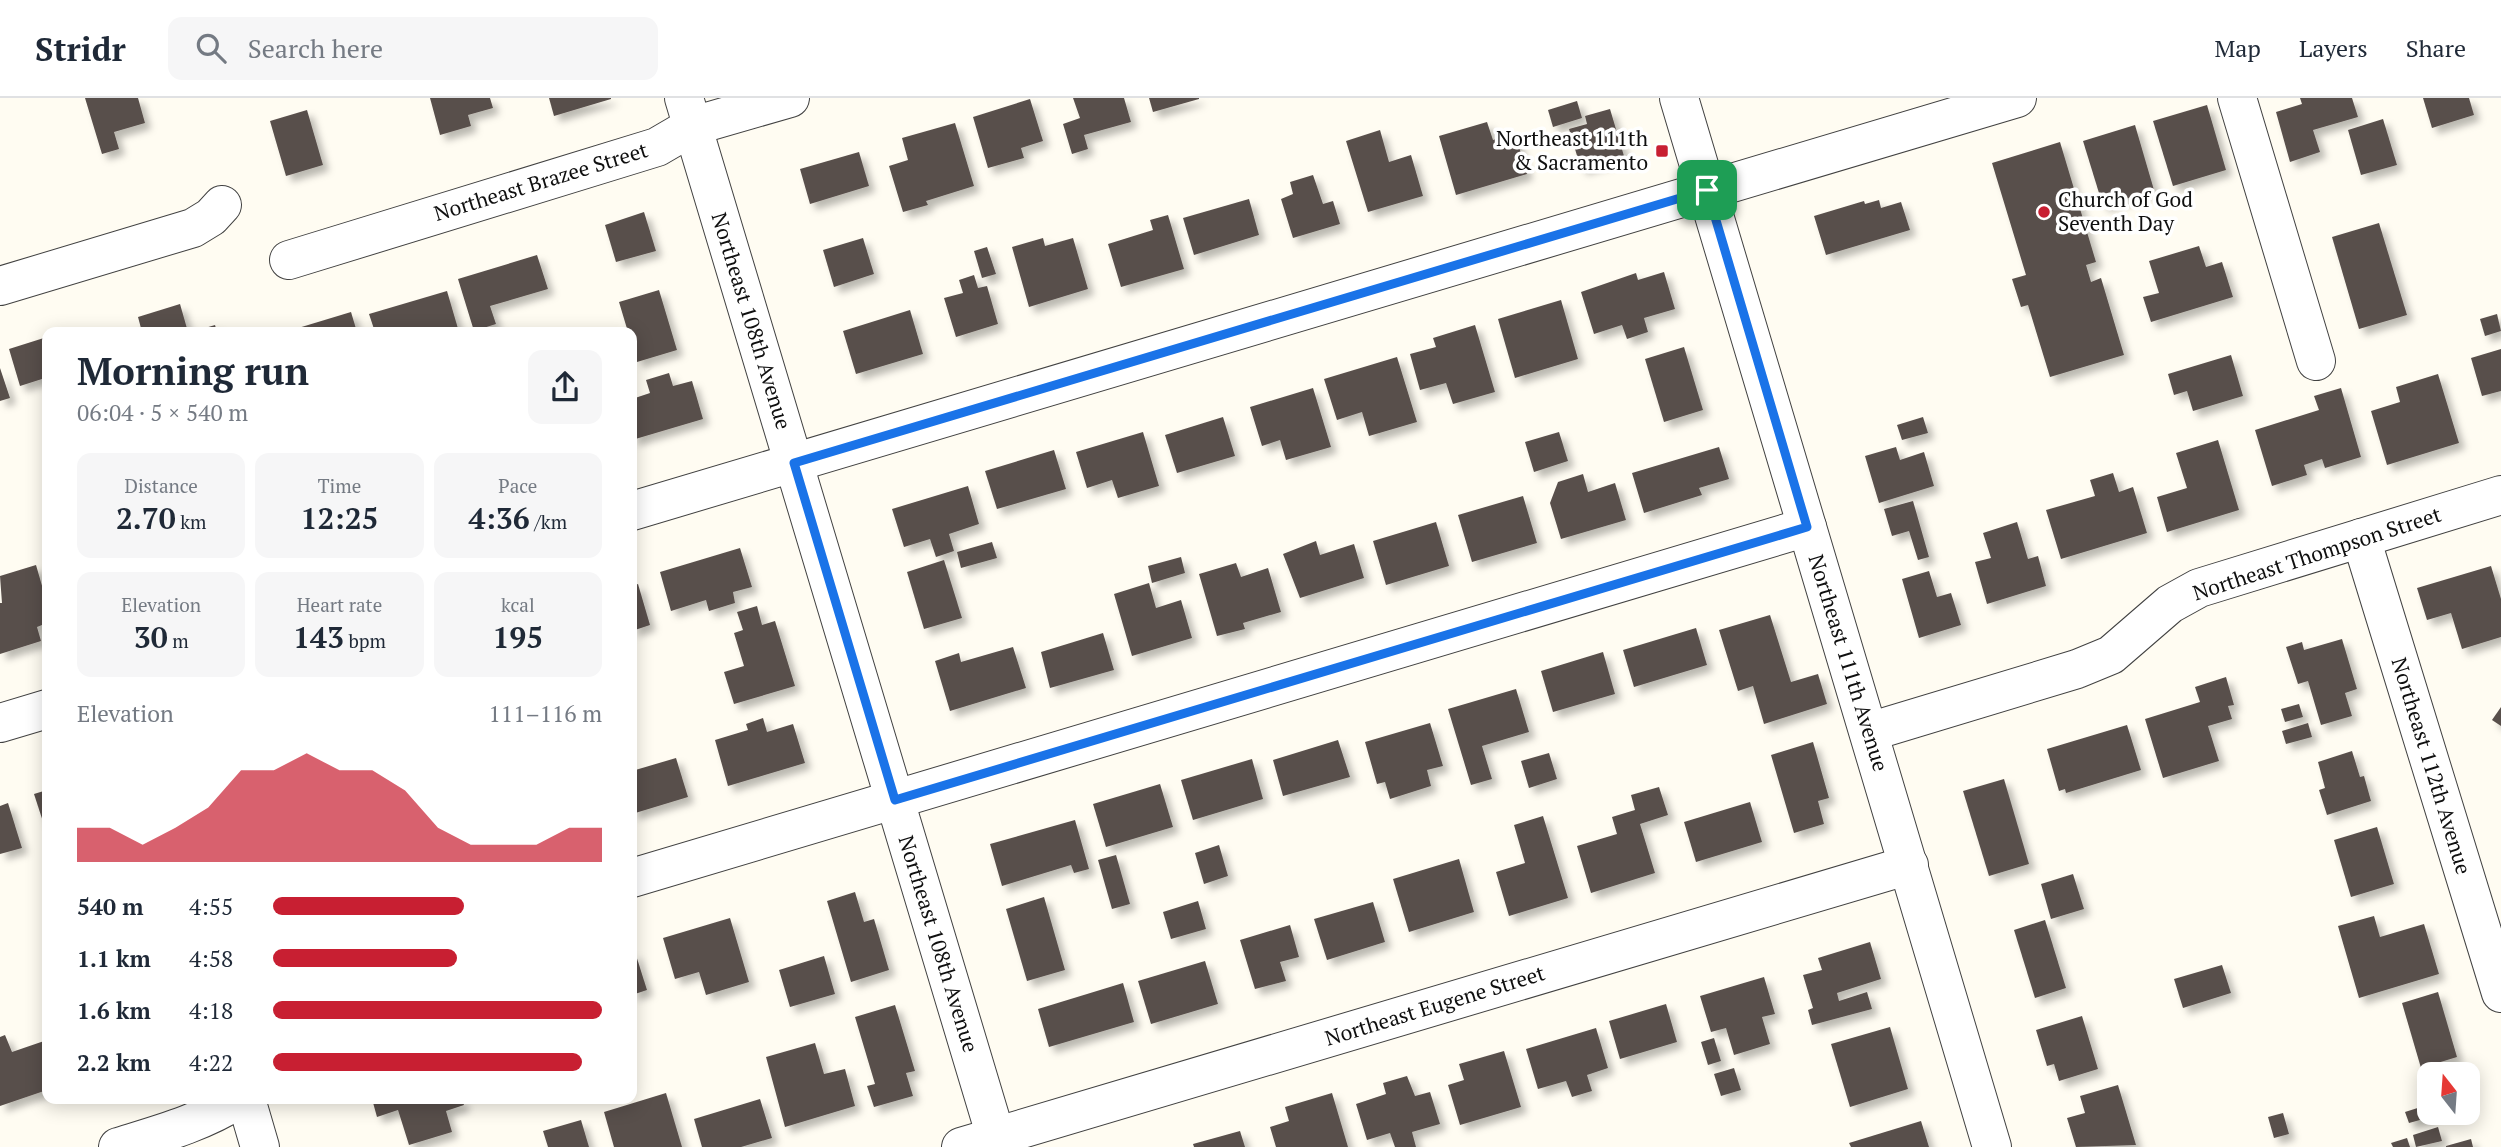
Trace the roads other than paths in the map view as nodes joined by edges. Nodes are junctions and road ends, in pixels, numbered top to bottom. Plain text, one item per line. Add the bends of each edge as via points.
1 (790, 98) edge
2 (1679, 98) edge
3 (2017, 98) edge
4 (2237, 98) edge
5 (688, 112) edge
6 (1707, 190) junction
7 (222, 205) dead end
8 (289, 260) dead end
9 (0, 286) edge
10 (2316, 361) dead end
11 (794, 463) junction
12 (2501, 495) edge
13 (637, 510) edge
14 (1807, 527) junction
15 (2361, 538) junction
16 (42, 710) edge
17 (0, 723) edge
18 (1869, 732) junction
19 (895, 800) junction
20 (1909, 865) junction
21 (637, 877) edge
22 (2501, 993) edge
23 (231, 1104) edge
24 (247, 1104) edge
25 (985, 1144) edge
26 (118, 1147) edge
27 (260, 1147) edge
28 (1992, 1147) edge

1 - 5 street, Northeast Brazee Street
2 - 6 street, Northeast 111th Avenue
3 - 6 street
4 - 10 street
5 - 8 street, Northeast Brazee Street via 657,147
5 - 11 street, Northeast 108th Avenue
6 - 11 street
6 - 14 street, Northeast 111th Avenue
7 - 9 street via 192,228
11 - 13 street
11 - 19 street, Northeast 108th Avenue
12 - 15 street, Northeast Thompson Street
14 - 18 street, Northeast 111th Avenue
14 - 19 street
15 - 18 street, Northeast Thompson Street via 2199,589 2170,604 2111,655 2077,669
15 - 22 street, Northeast 112th Avenue
16 - 17 street
18 - 20 street, Northeast 111th Avenue
19 - 21 street
19 - 25 street, Northeast 108th Avenue
20 - 25 street, Northeast Eugene Street
20 - 28 street, Northeast 111th Avenue
23 - 26 street via 191,1124
24 - 27 street

